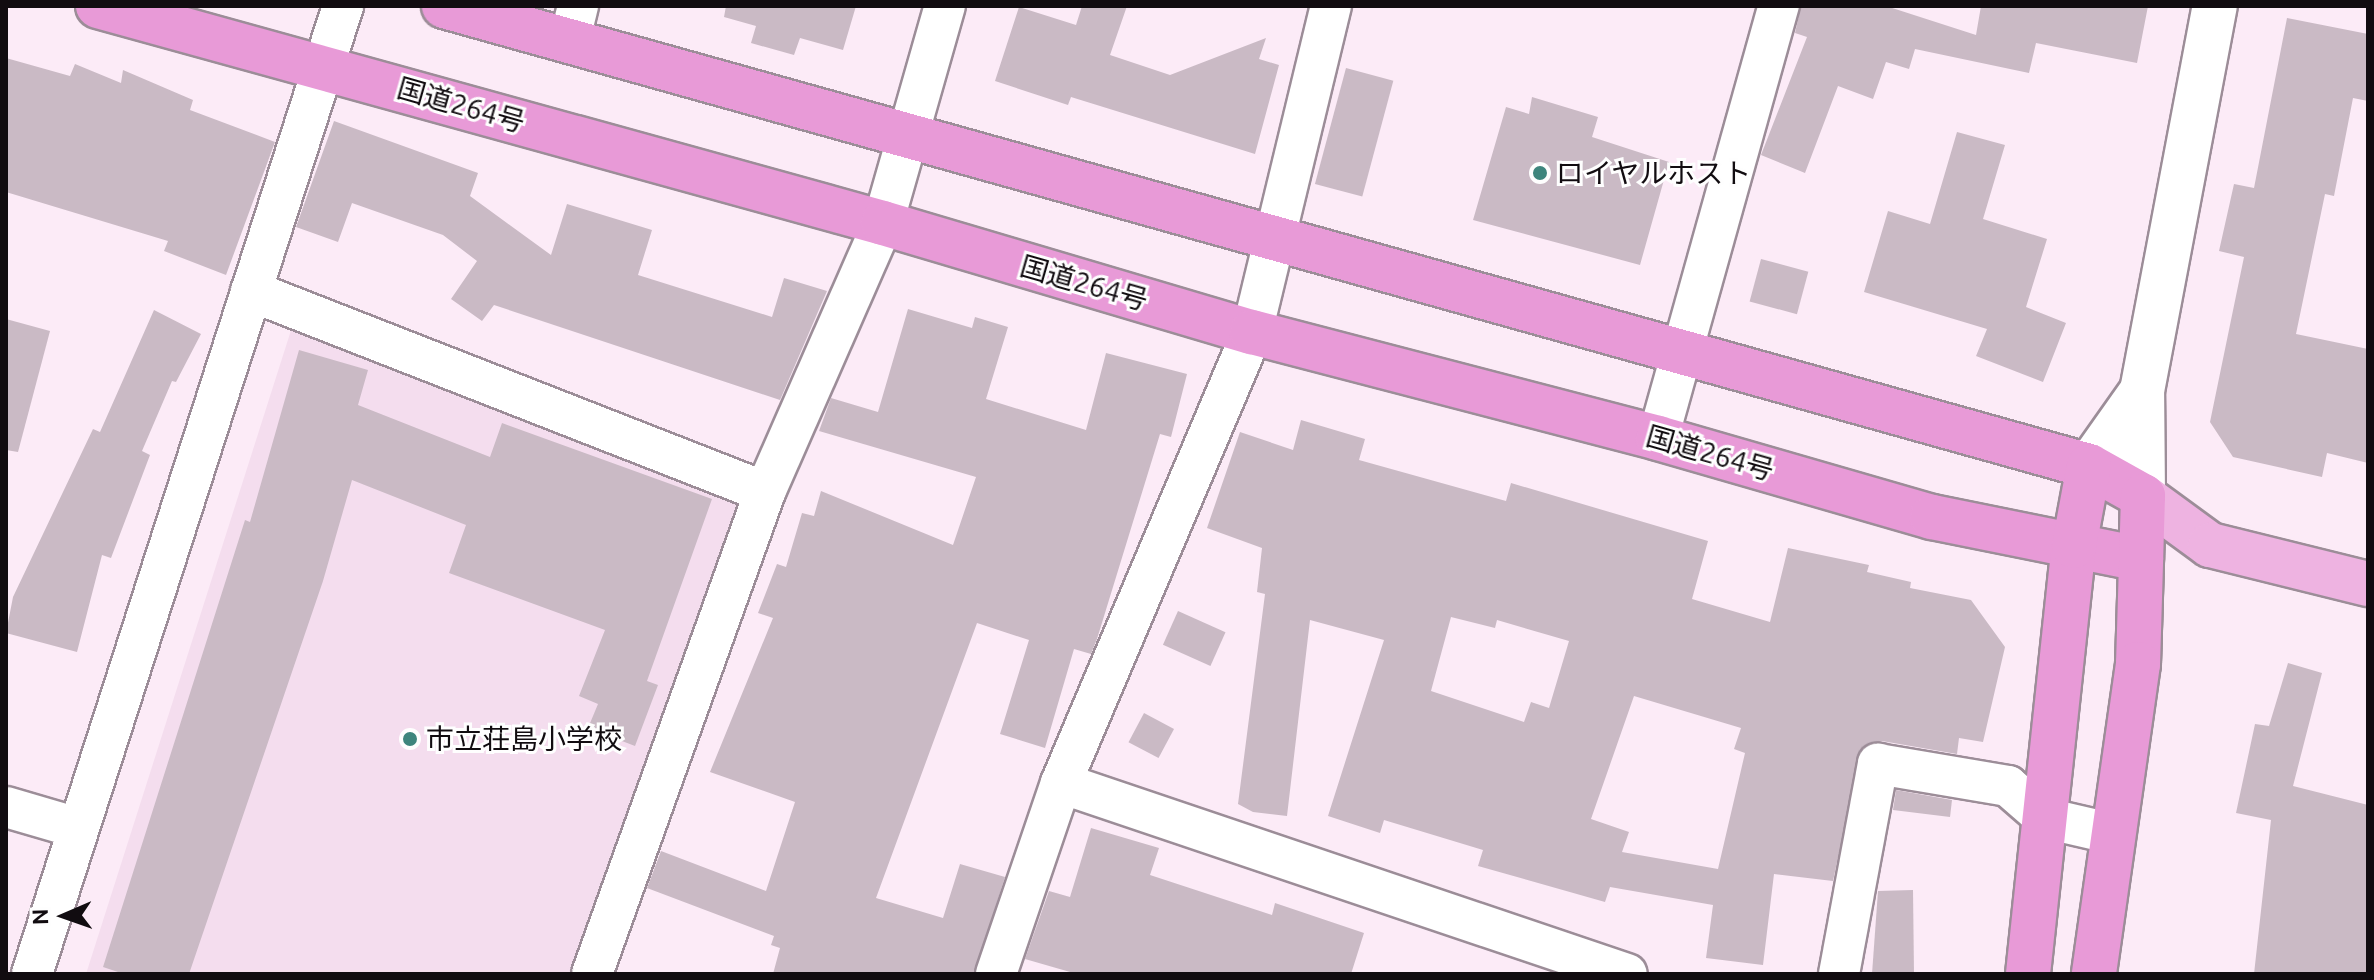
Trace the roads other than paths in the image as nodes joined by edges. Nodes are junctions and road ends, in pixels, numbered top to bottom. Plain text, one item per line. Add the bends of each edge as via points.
1 (98, 6) edge
2 (343, 6) edge
3 (444, 6) edge
4 (945, 6) edge
5 (1331, 6) edge
6 (1779, 6) edge
7 (2215, 6) edge
8 (574, 24) edge
9 (326, 66) junction
10 (907, 138) junction
11 (883, 223) junction
12 (1274, 242) junction
13 (251, 291) junction
14 (1252, 332) junction
15 (1681, 355) junction
16 (2142, 391) junction
17 (1658, 438) junction
18 (2089, 466) junction
19 (765, 492) junction
20 (2143, 496) junction
21 (2210, 545) junction
22 (2074, 546) junction
23 (2141, 559) junction
24 (2368, 584) edge
25 (1061, 783) junction
26 (6, 807) edge
27 (2045, 818) junction
28 (78, 828) junction
29 (2114, 834) junction
30 (32, 974) edge
31 (592, 974) edge
32 (996, 974) edge
33 (1627, 974) edge
34 (1839, 974) edge
35 (2028, 974) edge
36 (2094, 974) edge

1 - 9 highway, 国道264号
2 - 9 street
3 - 8 highway
4 - 10 street
5 - 12 street
6 - 15 street
7 - 16 street
8 - 10 highway
9 - 11 highway, 国道264号
9 - 13 street
10 - 11 street
10 - 12 highway
11 - 14 highway, 国道264号
11 - 19 street
12 - 14 street
12 - 15 highway
13 - 19 street
13 - 28 street
14 - 17 highway, 国道264号
14 - 25 street
15 - 17 street
15 - 18 highway
16 - 18 street
16 - 20 street
17 - 22 highway, 国道264号 via 1932,517
18 - 20 highway
18 - 22 highway
19 - 31 street
20 - 21 main road
20 - 23 highway
21 - 23 main road
21 - 24 main road
22 - 23 highway, 国道264号
22 - 27 highway
23 - 29 highway via 2138,664
25 - 32 street
25 - 33 street
26 - 28 street
27 - 29 street
27 - 34 street via 2008,786 1878,764
27 - 35 highway
28 - 30 street
29 - 36 highway

